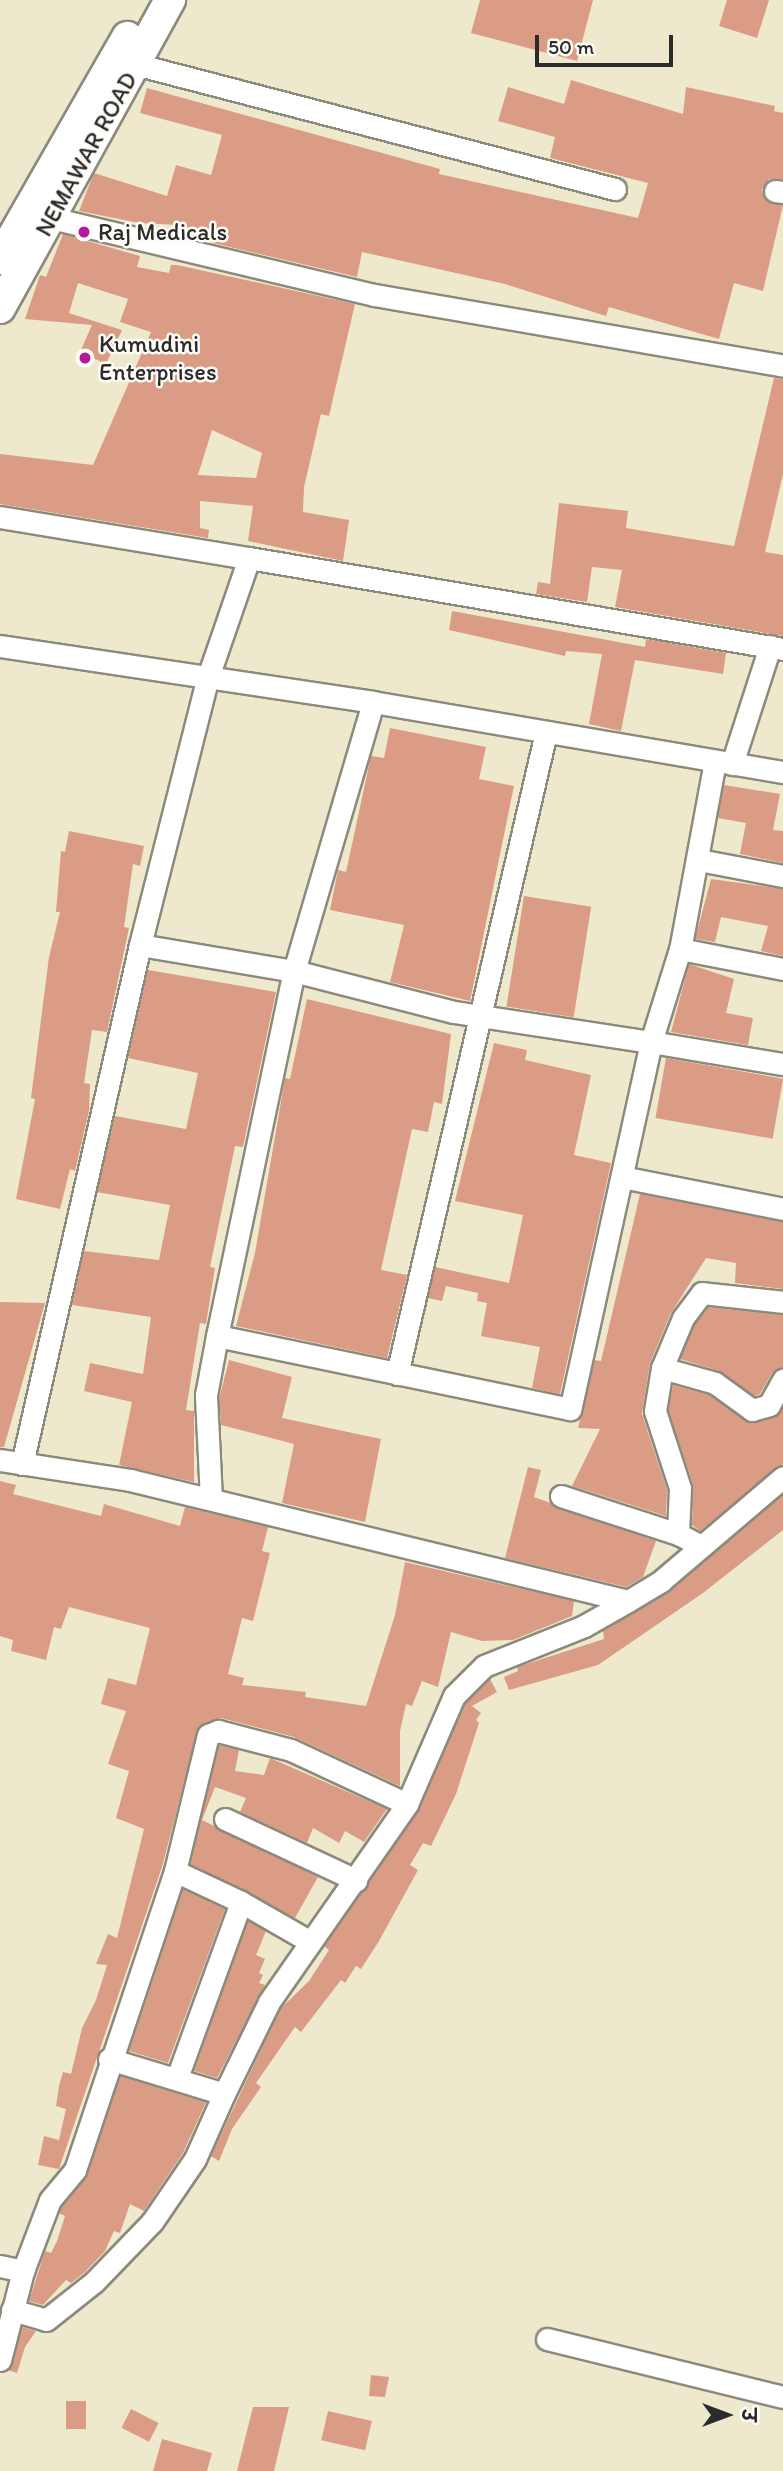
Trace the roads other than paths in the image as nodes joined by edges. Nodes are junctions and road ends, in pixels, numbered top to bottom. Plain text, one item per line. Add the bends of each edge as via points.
1 (148, 0) edge
2 (170, 0) edge
3 (135, 64) junction
4 (615, 189) dead end
5 (51, 218) junction
6 (7, 264) edge
7 (0, 308) edge
8 (783, 366) edge
9 (0, 517) edge
10 (249, 558) junction
11 (0, 646) edge
12 (777, 648) edge
13 (207, 680) junction
14 (373, 702) junction
15 (545, 732) junction
16 (723, 762) junction
17 (783, 772) edge
18 (699, 860) junction
19 (783, 876) edge
20 (141, 945) junction
21 (680, 950) junction
22 (783, 969) edge
23 (294, 971) junction
24 (482, 1015) junction
25 (652, 1042) junction
26 (783, 1064) edge
27 (622, 1177) junction
28 (783, 1209) edge
29 (783, 1302) edge
30 (217, 1336) junction
31 (662, 1368) junction
32 (397, 1374) junction
33 (783, 1380) edge
34 (0, 1460) edge
35 (22, 1464) junction
36 (783, 1477) edge
37 (561, 1496) dead end
38 (211, 1499) junction
39 (678, 1534) junction
40 (699, 1545) junction
41 (628, 1601) junction
42 (407, 1804) junction
43 (225, 1819) dead end
44 (175, 1871) junction
45 (356, 1880) junction
46 (241, 1902) junction
47 (309, 1941) junction
48 (109, 2059) junction
49 (177, 2078) junction
50 (224, 2094) junction
51 (0, 2266) edge
52 (23, 2271) junction
53 (12, 2310) junction
54 (547, 2339) dead end
55 (0, 2360) edge
56 (783, 2398) edge

1 - 6 highway, NEMAWAR ROAD
2 - 3 highway, NEMAWAR ROAD
3 - 4 street
3 - 5 highway, NEMAWAR ROAD
5 - 6 highway, NEMAWAR ROAD
5 - 8 street via 374,295
6 - 7 highway, NEMAWAR ROAD
9 - 10 street
10 - 12 street
10 - 13 street
11 - 13 street
12 - 16 street
13 - 14 street
13 - 20 street
14 - 15 street
14 - 23 street
15 - 16 street
15 - 24 street
16 - 17 street
16 - 18 street
18 - 19 street
18 - 21 street
20 - 23 street
20 - 35 street
21 - 22 street
21 - 25 street
23 - 24 street
23 - 30 street
24 - 25 street
24 - 32 street
25 - 26 street
25 - 27 street
27 - 28 street
27 - 32 street via 570,1409
29 - 31 street via 702,1293 683,1318
30 - 32 street
30 - 38 street via 206,1395
31 - 33 street via 715,1383 752,1410 769,1405
31 - 39 street via 655,1411 678,1477
34 - 35 street
35 - 38 street via 130,1480
36 - 40 street
37 - 39 street
38 - 41 street
39 - 40 street
40 - 41 street via 661,1581
41 - 42 street via 584,1626 472,1674 454,1696
42 - 44 street via 291,1750 244,1735 212,1732
42 - 45 street
43 - 45 street
44 - 46 street
44 - 48 street
45 - 47 street
46 - 47 street
46 - 49 street
47 - 50 street via 269,2002
48 - 49 street
48 - 52 street via 75,2170 50,2200
49 - 50 street
50 - 53 street via 195,2159 152,2222 94,2282 46,2320
51 - 52 street
52 - 53 street
53 - 55 street
54 - 56 street

